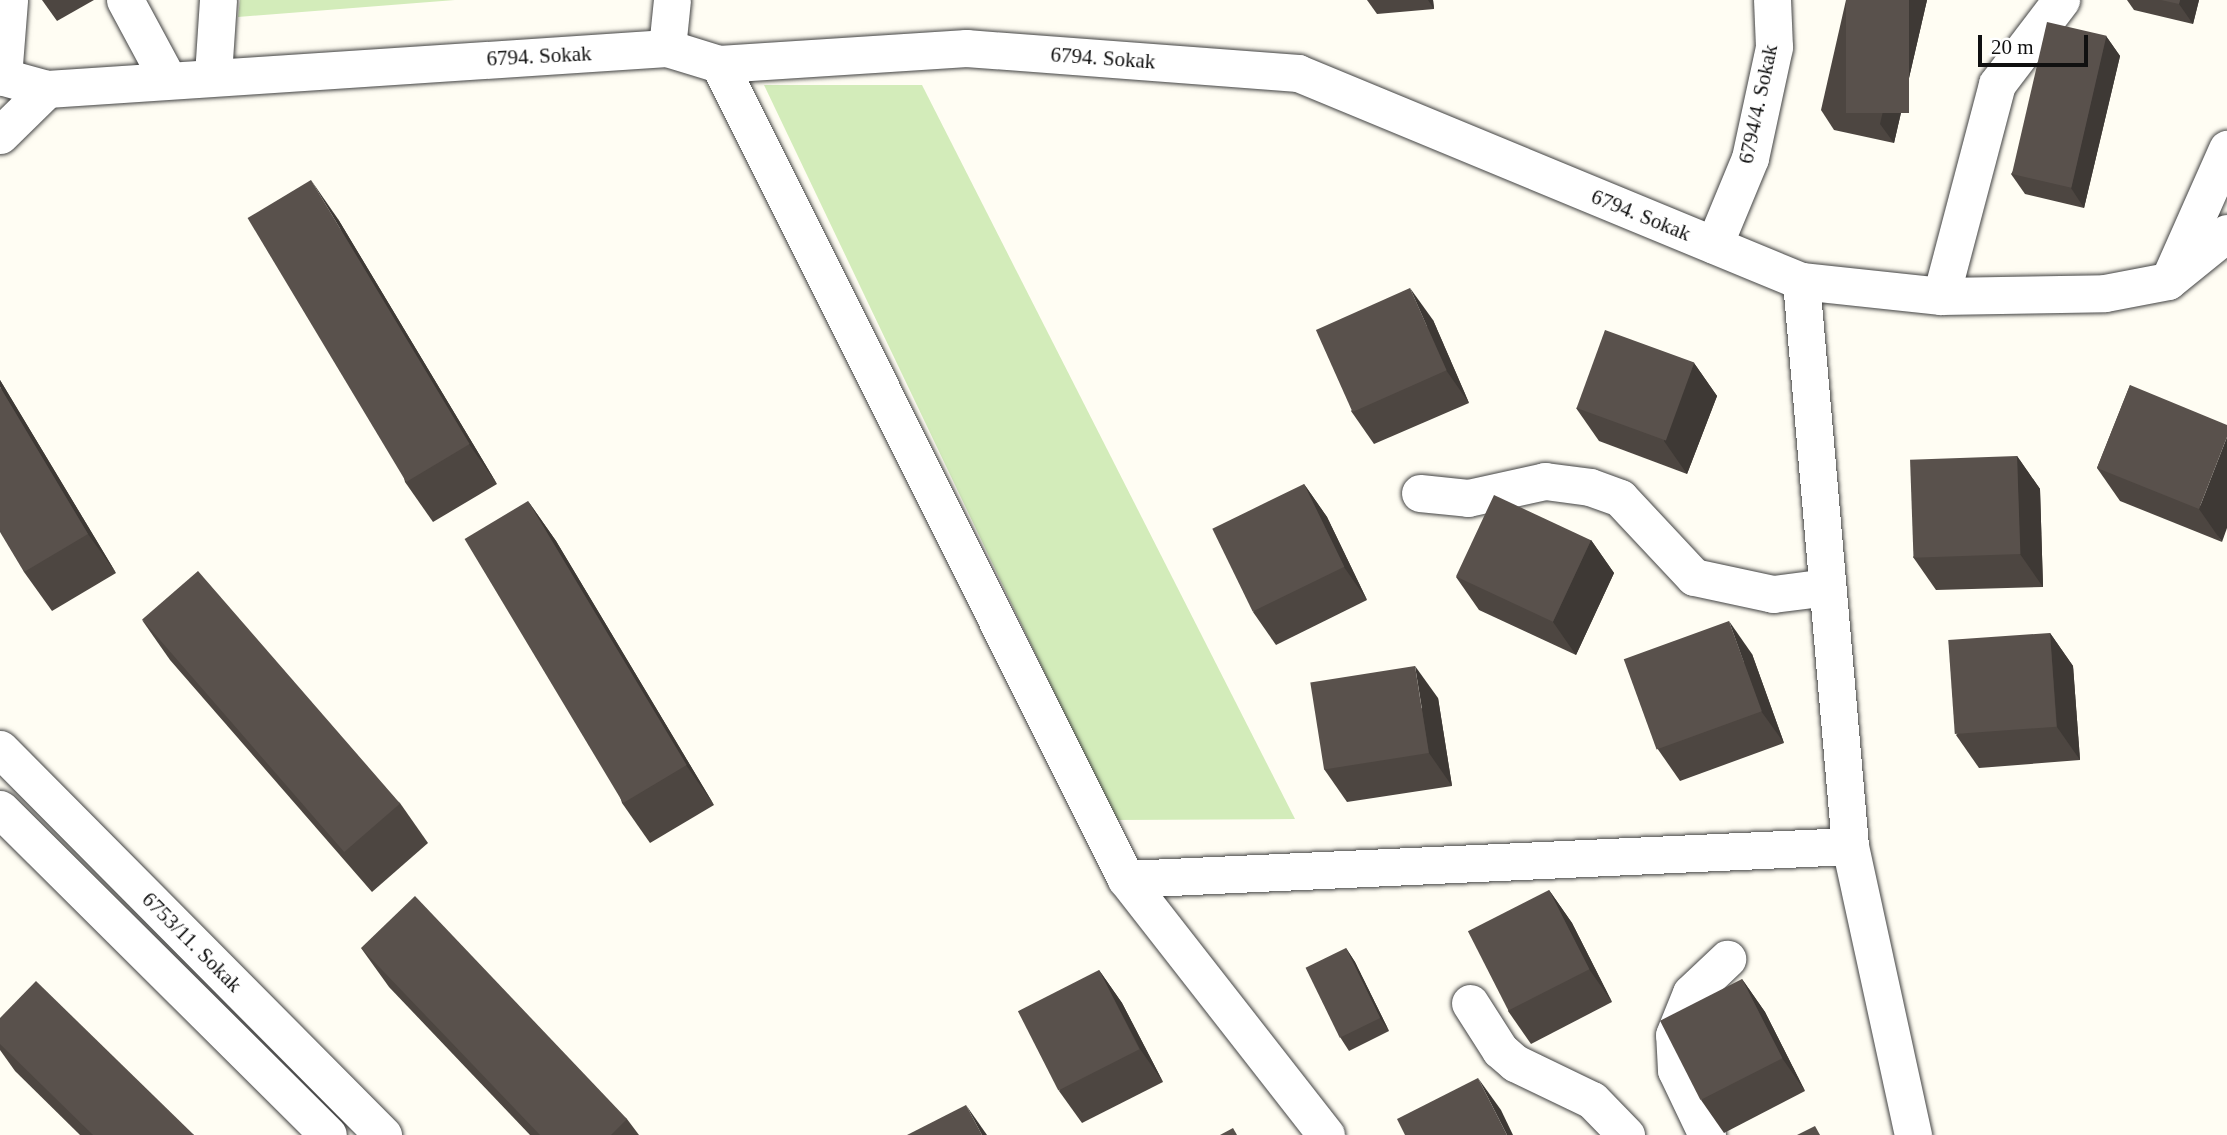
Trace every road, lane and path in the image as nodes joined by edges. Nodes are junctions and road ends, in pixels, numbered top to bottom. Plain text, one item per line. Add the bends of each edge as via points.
1 (9, 0) edge
2 (125, 0) edge
3 (218, 0) edge
4 (672, 0) edge
5 (1772, 0) edge
6 (2062, 0) edge
7 (667, 48) junction
8 (719, 64) junction
9 (212, 75) junction
10 (2, 77) edge
11 (167, 78) junction
12 (47, 89) junction
13 (0, 135) edge
14 (2227, 149) edge
15 (2227, 233) edge
16 (1714, 245) junction
17 (1801, 281) junction
18 (2168, 281) junction
19 (1941, 296) junction
20 (1420, 493) dead end
21 (1827, 587) junction
22 (0, 749) edge
23 (0, 809) edge
24 (1850, 846) junction
25 (1126, 879) junction
26 (1727, 959) dead end
27 (1470, 1003) dead end
28 (328, 1135) edge
29 (383, 1135) edge
30 (1325, 1135) edge
31 (1626, 1135) edge
32 (1707, 1135) edge
33 (1913, 1135) edge

1 - 10 street
2 - 11 street
3 - 9 street
4 - 7 street
5 - 16 street, 6794/4. Sokak via 1774,47 1750,158
6 - 19 street via 1997,84
7 - 8 street, 6794. Sokak
7 - 9 street, 6794. Sokak
8 - 16 street, 6794. Sokak via 966,48 1298,73
8 - 25 street
9 - 11 street, 6794. Sokak
10 - 12 street, 6794. Sokak
11 - 12 street, 6794. Sokak
12 - 13 street
14 - 18 street
15 - 18 street
16 - 17 street, 6794. Sokak
17 - 19 street, 6794. Sokak
17 - 21 street
18 - 19 street, 6794. Sokak via 2105,293
20 - 21 street via 1468,498 1545,481 1590,487 1620,498 1694,577 1773,594
21 - 24 street
22 - 29 street, 6753/11. Sokak
23 - 28 street, 6753/11. Sokak
24 - 25 street
24 - 33 street
25 - 30 street
26 - 32 street via 1691,993 1674,1035 1676,1070
27 - 31 street via 1500,1050 1515,1063 1592,1100

